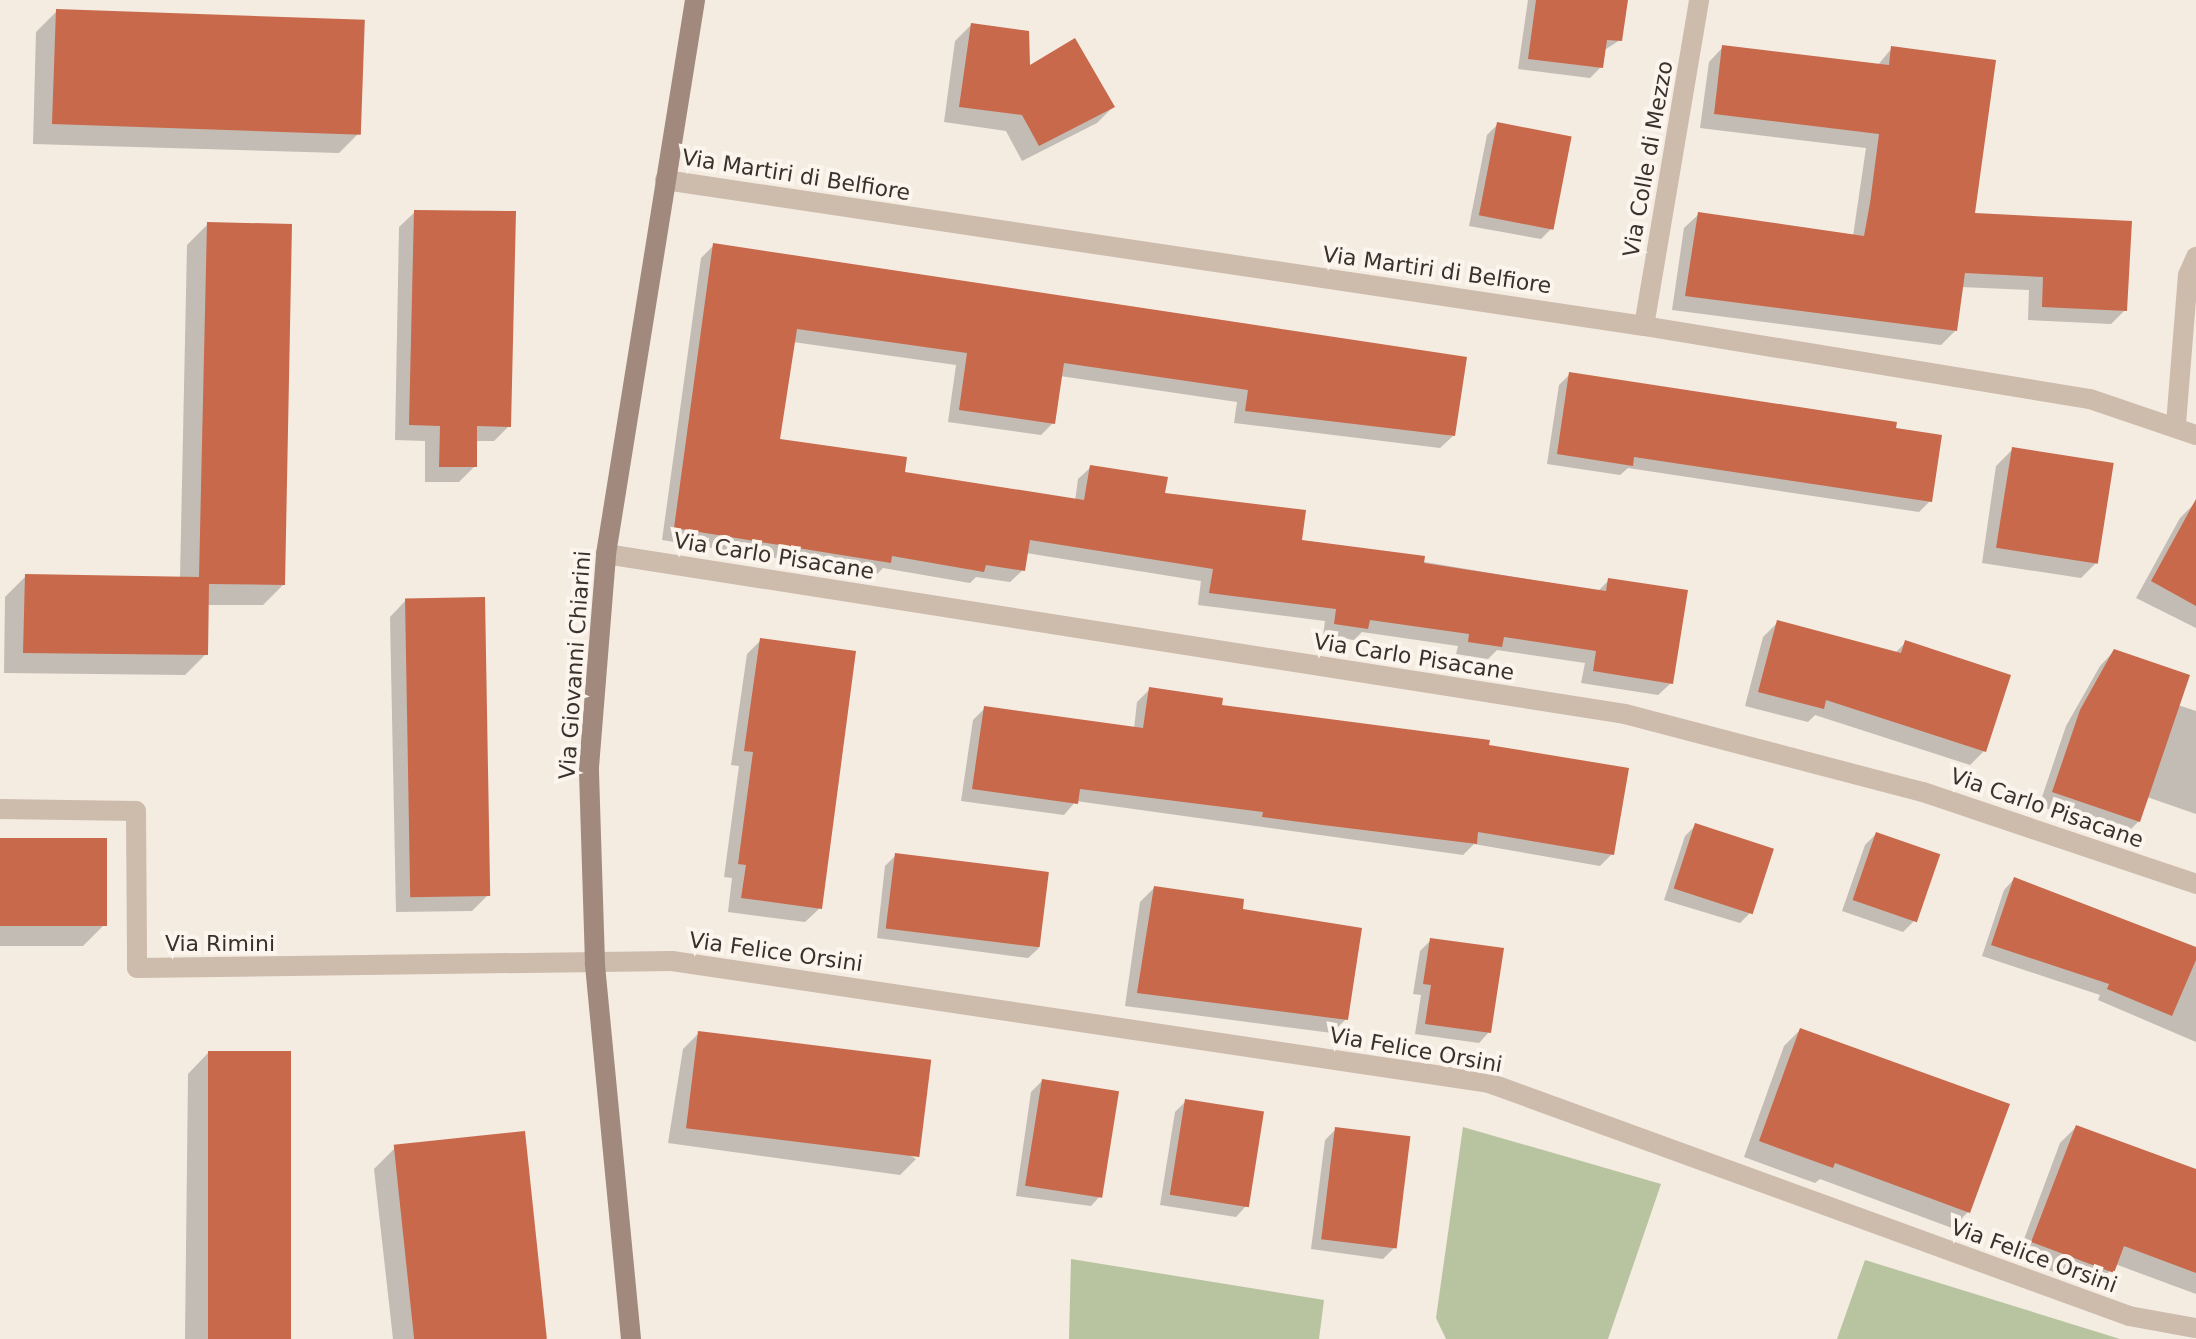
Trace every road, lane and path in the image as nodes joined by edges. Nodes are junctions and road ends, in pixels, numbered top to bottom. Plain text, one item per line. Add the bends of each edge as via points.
1 (695, 0) edge
2 (1699, 0) edge
3 (665, 180) junction
4 (2196, 257) edge
5 (1644, 326) junction
6 (2176, 424) junction
7 (2196, 435) edge
8 (606, 554) junction
9 (0, 809) edge
10 (2196, 884) edge
11 (595, 963) junction
12 (2196, 1328) edge
13 (631, 1339) edge

1 - 3 main road, Via Giovanni Chiarini
2 - 5 street, Via Colle di Mezzo
3 - 5 street, Via Martiri di Belfiore
3 - 8 main road, Via Giovanni Chiarini
4 - 6 street via 2188,275
5 - 6 street, Via Martiri di Belfiore via 2090,399
6 - 7 street, Via Martiri di Belfiore
8 - 10 street, Via Carlo Pisacane via 1625,714 1923,792
8 - 11 main road, Via Giovanni Chiarini via 589,767
9 - 11 street, Via Rimini via 136,811 137,968
11 - 12 street, Via Felice Orsini via 672,961 1489,1083 2129,1316
11 - 13 main road, Via Giovanni Chiarini

